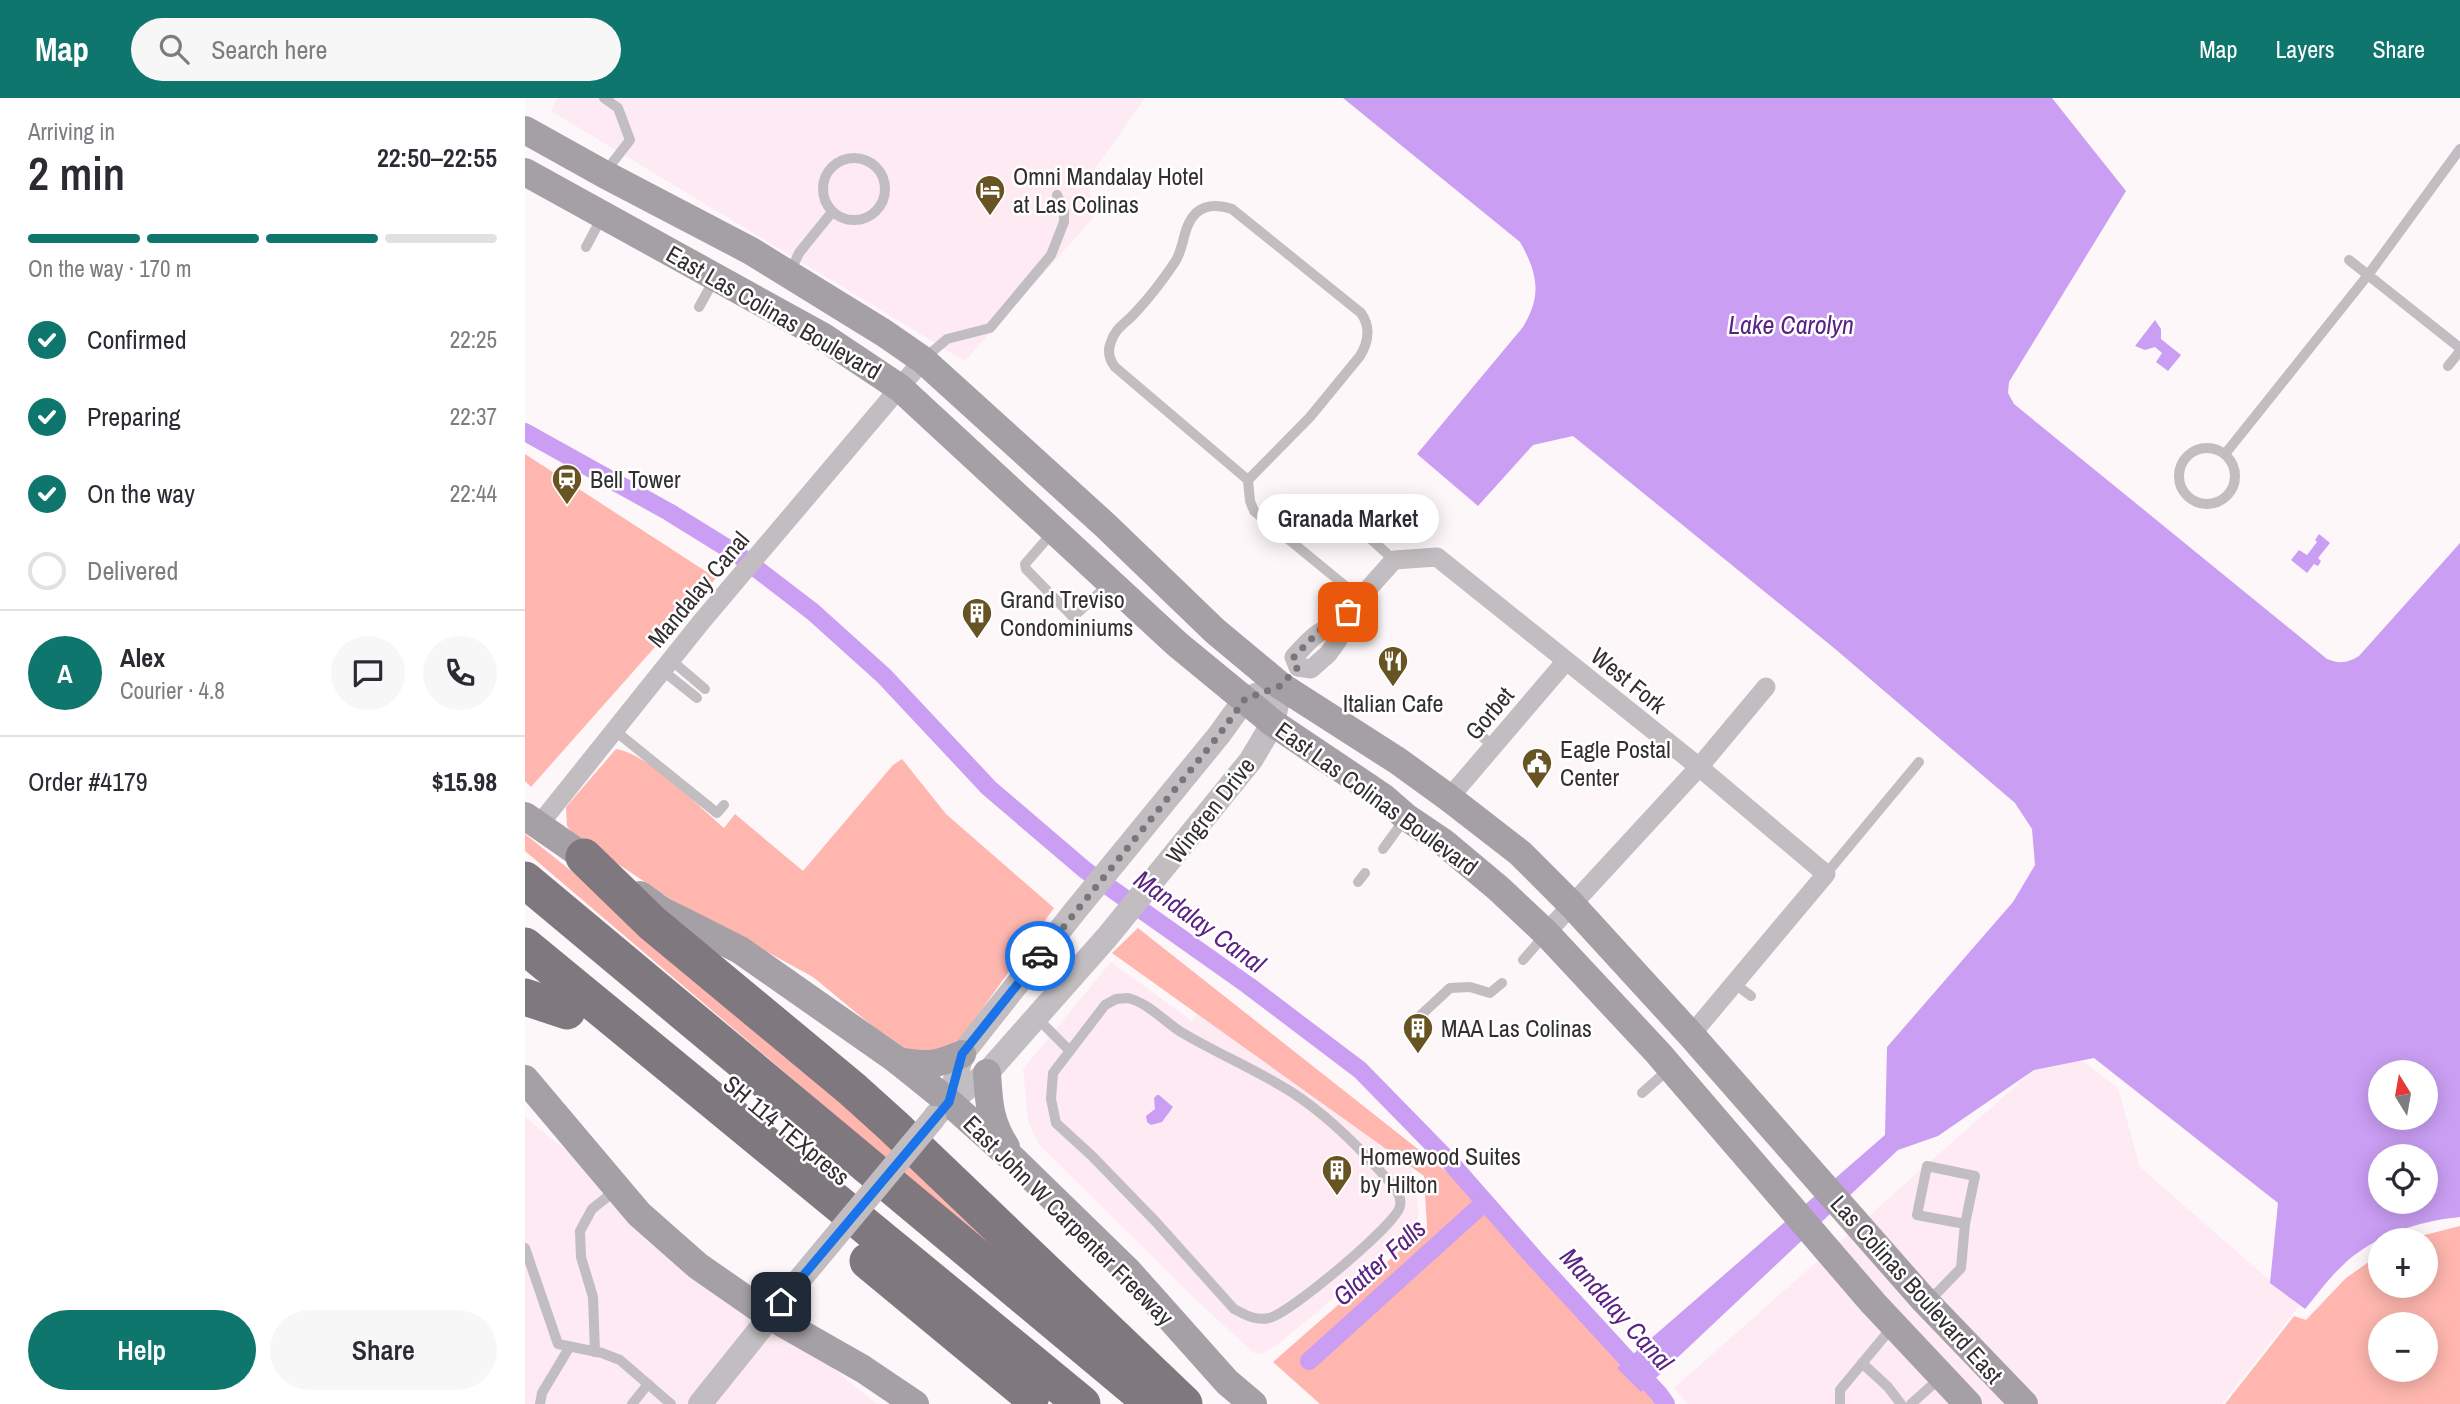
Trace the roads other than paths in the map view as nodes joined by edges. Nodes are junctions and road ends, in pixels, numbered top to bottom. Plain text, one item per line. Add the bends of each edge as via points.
1 (604, 98) edge
2 (525, 130) edge
3 (2460, 149) edge
4 (525, 172) edge
5 (604, 174) junction
6 (1057, 195) dead end
7 (832, 212) junction
8 (603, 215) junction
9 (586, 247) dead end
10 (2349, 260) dead end
11 (788, 275) junction
12 (2368, 275) junction
13 (716, 276) junction
14 (699, 307) dead end
15 (772, 307) junction
16 (2460, 348) edge
17 (923, 360) junction
18 (2448, 366) dead end
19 (900, 388) junction
20 (2225, 454) junction
21 (1248, 480) junction
22 (1331, 503) dead end
23 (1054, 530) junction
24 (1394, 560) junction
25 (1111, 583) junction
26 (1360, 598) junction
27 (1566, 661) junction
28 (666, 665) junction
29 (1289, 677) junction
30 (1766, 687) dead end
31 (705, 689) dead end
32 (697, 698) dead end
33 (1245, 699) junction
34 (1273, 723) junction
35 (614, 730) junction
36 (1476, 732) dead end
37 (1494, 746) junction
38 (1919, 762) dead end
39 (1699, 767) junction
40 (1449, 798) junction
41 (724, 805) dead end
42 (1406, 817) junction
43 (531, 821) edge
44 (1383, 849) dead end
45 (584, 857) junction
46 (1826, 874) junction
47 (525, 880) edge
48 (1572, 905) junction
49 (525, 906) edge
50 (1546, 933) junction
51 (525, 946) edge
52 (1523, 960) dead end
53 (525, 972) edge
54 (1502, 983) dead end
55 (525, 997) edge
56 (568, 1011) junction
57 (1421, 1015) dead end
58 (1035, 1017) junction
59 (1691, 1035) junction
60 (1069, 1051) junction
61 (962, 1054) junction
62 (897, 1060) junction
63 (1670, 1067) junction
64 (986, 1073) junction
65 (525, 1079) edge
66 (1642, 1093) dead end
67 (941, 1110) junction
68 (1015, 1161) junction
69 (1812, 1173) joint
70 (883, 1180) junction
71 (617, 1190) junction
72 (1965, 1224) junction
73 (525, 1248) edge
74 (1829, 1252) joint
75 (1923, 1299) junction
76 (776, 1309) junction
77 (1894, 1326) junction
78 (569, 1348) junction
79 (596, 1352) junction
80 (1861, 1363) junction
81 (1941, 1376) junction
82 (647, 1384) junction
83 (540, 1404) edge
84 (632, 1404) edge
85 (671, 1404) edge
86 (700, 1404) edge
87 (915, 1404) edge
88 (1041, 1404) edge
89 (1081, 1404) edge
90 (1115, 1404) edge
91 (1153, 1404) edge
92 (1184, 1404) edge
93 (1253, 1404) edge
94 (1840, 1404) edge
95 (1901, 1404) edge
96 (1911, 1404) edge
97 (1968, 1404) edge
98 (2024, 1404) edge

1 - 5 lane via 618,108 630,140
2 - 5 main road, East Las Colinas Boulevard
3 - 12 lane
4 - 8 main road, East Las Colinas Boulevard
5 - 11 main road, East Las Colinas Boulevard
6 - 17 lane via 1064,222 1051,255 990,328 947,339
7 - 7 lane via 851,220 871,215 883,199 878,169 850,158 832,167 822,184
7 - 11 lane via 799,253
8 - 9 lane
8 - 13 main road, East Las Colinas Boulevard
10 - 12 lane
11 - 15 main road
11 - 17 main road, East Las Colinas Boulevard
12 - 16 lane
12 - 20 lane
13 - 14 lane
13 - 15 main road, East Las Colinas Boulevard
15 - 19 main road, East Las Colinas Boulevard
16 - 18 lane
17 - 19 street, Mandalay Canal
17 - 29 main road, East Las Colinas Boulevard via 1215,631
19 - 23 main road, East Las Colinas Boulevard
19 - 28 street, Mandalay Canal
20 - 20 lane via 2198,449 2183,459 2178,477 2192,500 2211,504 2233,488 2235,469
21 - 21 lane via 1110,358 1116,331 1178,259 1194,216 1213,206 1232,209 1361,313 1369,329 1360,356 1310,417
21 - 26 lane via 1254,511
22 - 24 lane
23 - 25 main road, East Las Colinas Boulevard
23 - 25 lane via 1025,564 1026,569 1073,617
24 - 26 street
24 - 27 street, West Fork via 1437,557
25 - 33 main road, East Las Colinas Boulevard
26 - 29 street via 1335,626 1338,640 1328,654
27 - 37 street, Gorbet
27 - 39 street, West Fork
28 - 31 lane
28 - 32 lane
28 - 35 street, Mandalay Canal
29 - 33 street
29 - 34 street, Wingren Drive
29 - 40 main road, East Las Colinas Boulevard
30 - 39 street
33 - 34 main road, East Las Colinas Boulevard
33 - 61 street, Wingren Drive
34 - 42 main road, East Las Colinas Boulevard
34 - 58 street, Wingren Drive via 1251,760 1147,889
35 - 41 lane via 717,813
35 - 43 street, Mandalay Canal
36 - 37 lane
37 - 40 street, Gorbet
38 - 46 lane
39 - 46 street, West Fork
39 - 48 street
40 - 48 main road, East Las Colinas Boulevard via 1520,853
42 - 44 lane
42 - 50 main road, East Las Colinas Boulevard via 1443,842
43 - 45 main road, East John W Carpenter Freeway
45 - 62 main road, East John W Carpenter Freeway via 661,910 740,950
45 - 92 highway via 652,923 893,1126
46 - 59 street via 1743,990
47 - 70 highway
48 - 50 street
48 - 59 main road, East Las Colinas Boulevard
49 - 90 highway, SH 114 TEXpress
50 - 52 lane
50 - 63 main road, East Las Colinas Boulevard
51 - 89 highway, SH 114 TEXpress
53 - 56 highway
54 - 57 lane via 1490,993 1450,988
55 - 56 highway
56 - 88 highway
58 - 60 lane
58 - 64 street, Wingren Drive
59 - 69 main road, East Las Colinas Boulevard
60 - 60 lane via 1053,1073 1051,1099 1056,1123 1156,1222 1234,1309 1248,1317 1282,1314 1397,1216 1401,1205 1398,1192 1337,1128 1294,1094 1180,1031 1137,1000 1116,999 1105,1005
61 - 62 main road via 939,1064
61 - 67 street, Wingren Drive
62 - 67 main road, East John W Carpenter Freeway
63 - 66 lane
63 - 74 main road, East Las Colinas Boulevard
64 - 67 street, Wingren Drive
64 - 68 main road via 990,1113
65 - 71 main road
67 - 68 main road, East John W Carpenter Freeway
67 - 70 street, bridge
68 - 93 main road, East John W Carpenter Freeway via 1128,1270 1227,1382
69 - 75 main road, Las Colinas Boulevard East
70 - 76 street, bridge
70 - 91 highway
71 - 76 main road via 698,1266
71 - 79 lane via 592,1209 580,1231 581,1257 593,1297
72 - 72 lane via 1975,1176 1927,1166 1917,1215
72 - 75 lane via 1961,1268 1938,1292
73 - 78 lane via 556,1340
74 - 77 main road, Las Colinas Boulevard East
75 - 77 main road
75 - 98 main road, Las Colinas Boulevard East
76 - 86 street
76 - 87 main road
77 - 80 lane
77 - 81 main road, Las Colinas Boulevard East
78 - 79 lane
78 - 83 lane via 541,1393
79 - 82 lane via 620,1360
80 - 94 lane via 1840,1390
80 - 95 lane
81 - 96 lane
81 - 97 main road, Las Colinas Boulevard East
82 - 84 lane
82 - 85 lane

